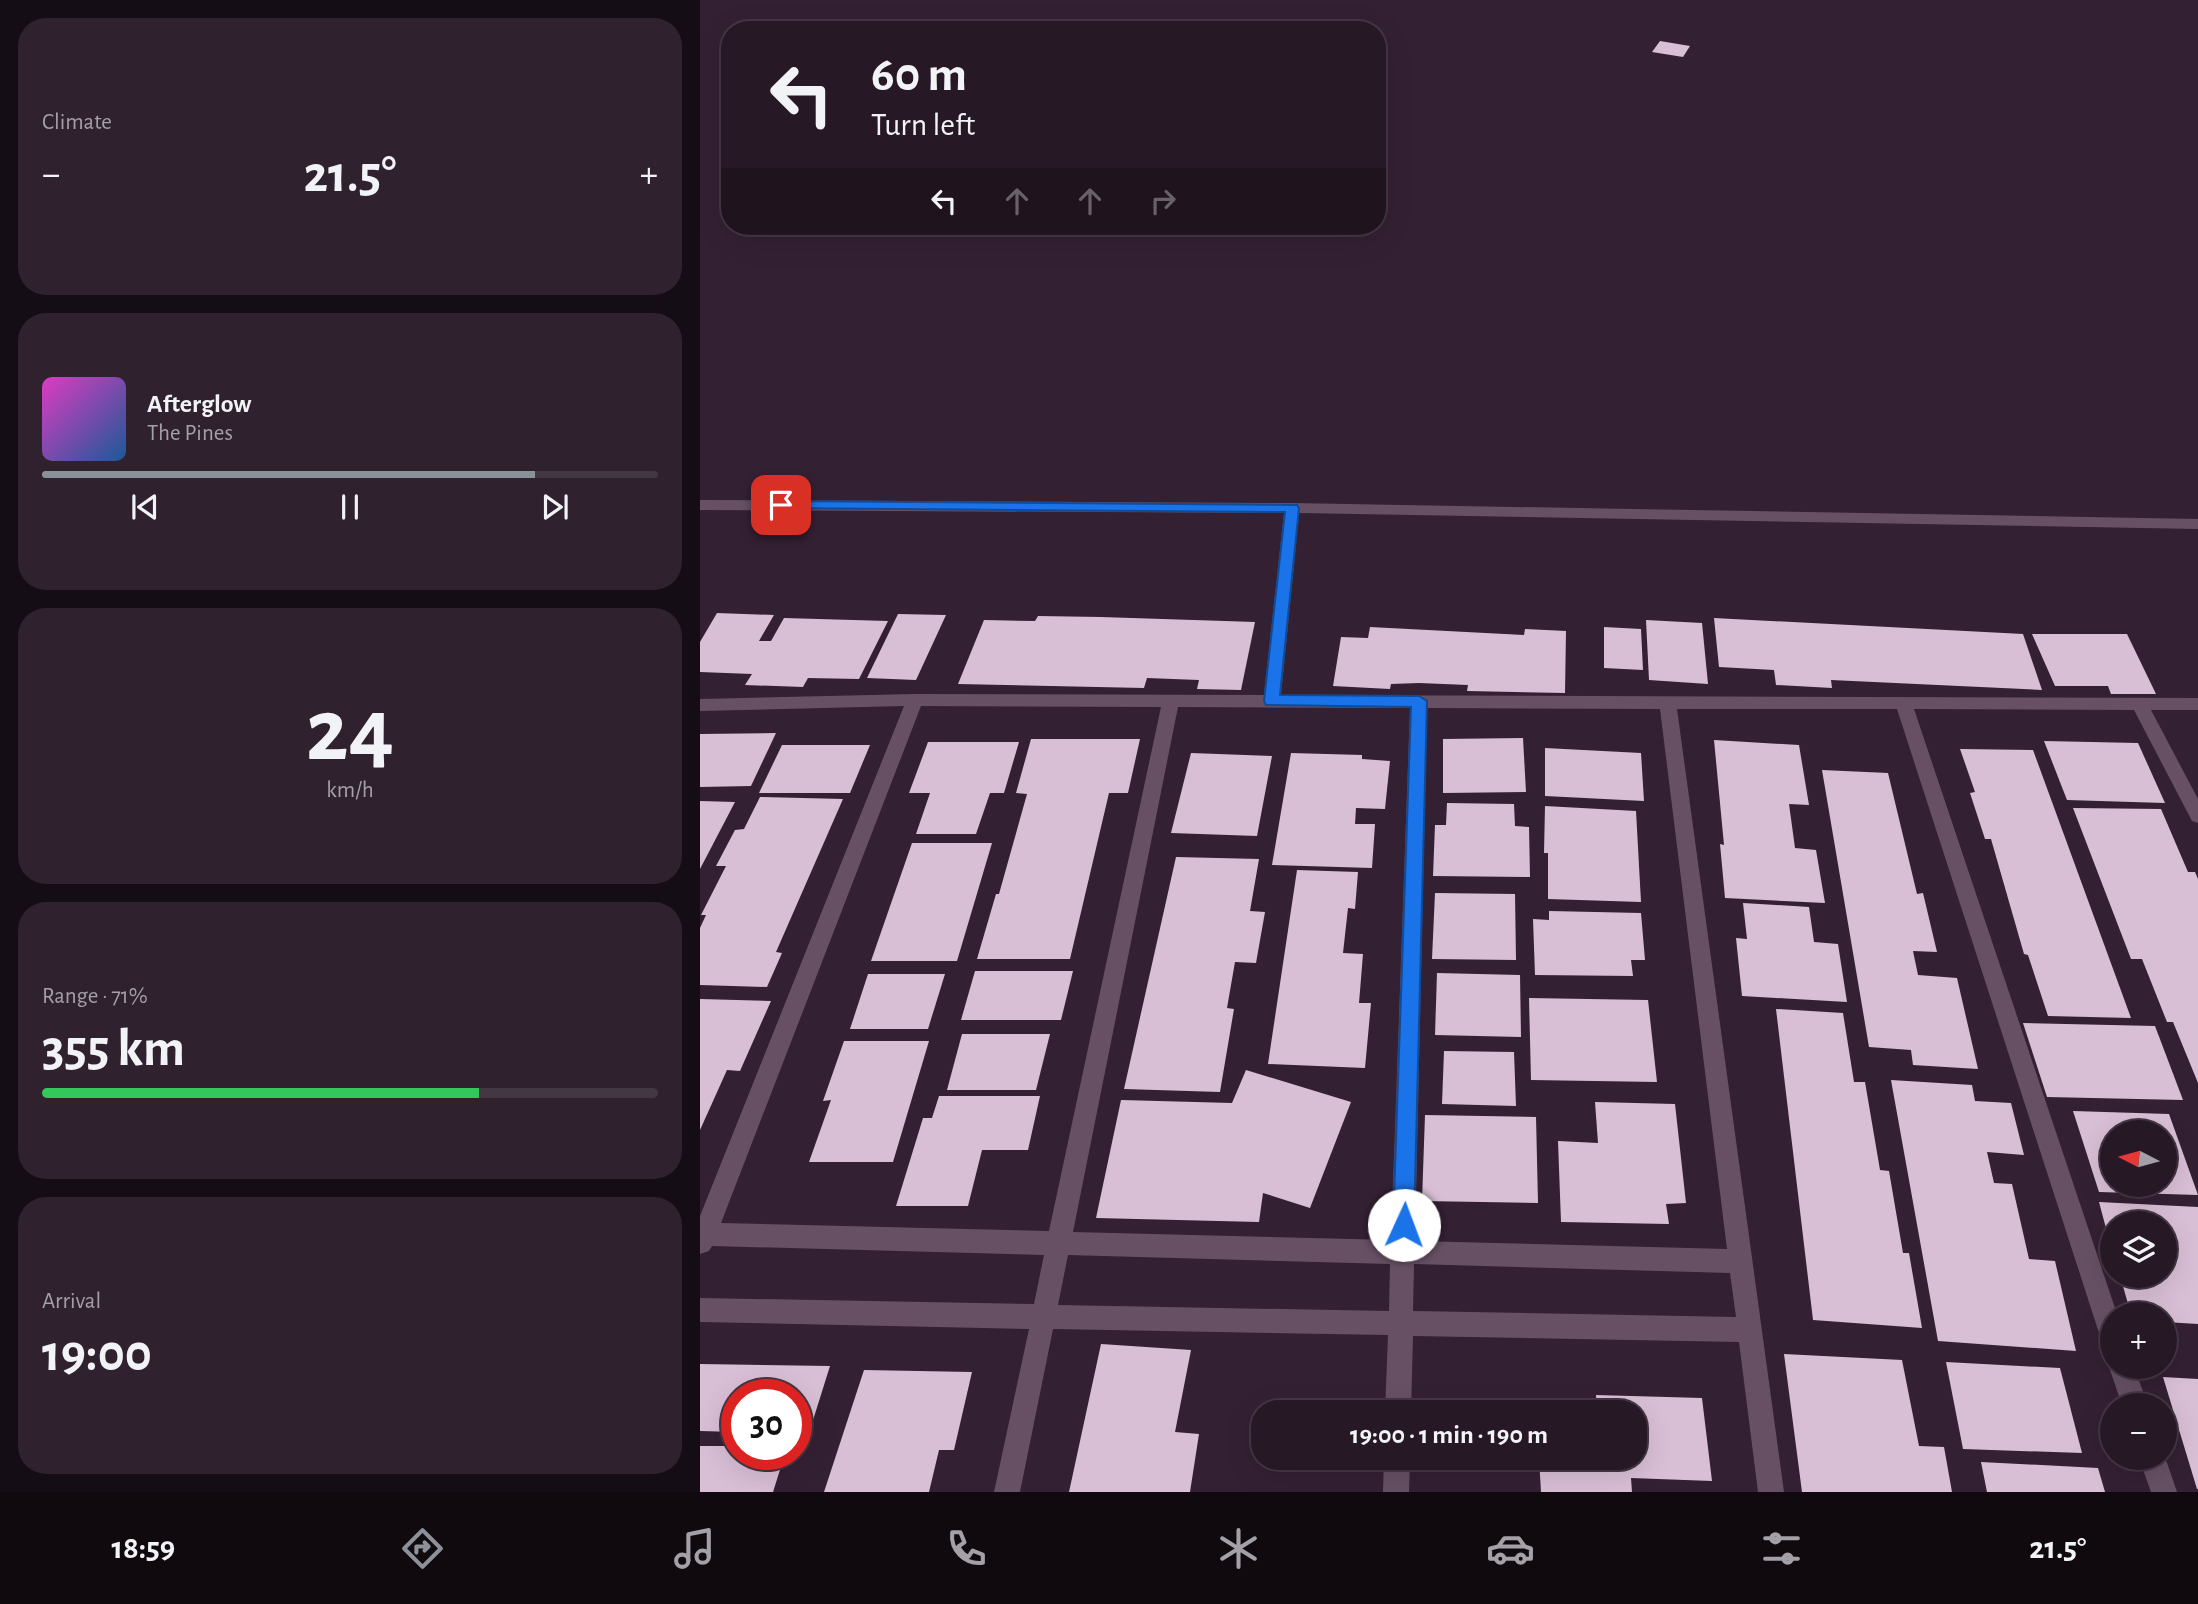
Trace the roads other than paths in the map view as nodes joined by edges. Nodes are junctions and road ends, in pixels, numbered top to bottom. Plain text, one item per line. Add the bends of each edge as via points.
1 (700, 505) edge
2 (1292, 508) junction
3 (2198, 524) edge
4 (915, 699) junction
5 (1171, 701) junction
6 (1272, 701) junction
7 (1419, 701) junction
8 (1668, 703) junction
9 (1903, 704) junction
10 (2198, 704) edge
11 (700, 705) edge
12 (2140, 705) junction
13 (2198, 816) edge
14 (702, 1240) edge
15 (1059, 1244) junction
16 (1403, 1252) junction
17 (1741, 1261) junction
18 (2101, 1302) edge
19 (700, 1310) edge
20 (1043, 1318) junction
21 (1401, 1325) junction
22 (1750, 1331) junction
23 (1398, 1400) edge
24 (1397, 1470) edge
25 (2156, 1470) edge
26 (1007, 1492) edge
27 (1396, 1492) edge
28 (1771, 1492) edge
29 (2164, 1492) edge

1 - 2 street
2 - 3 street
2 - 6 street
4 - 5 street
4 - 11 street
4 - 14 street
5 - 6 street
5 - 15 street
6 - 7 street
7 - 8 street
7 - 16 street
8 - 9 street
8 - 17 street
9 - 12 street
9 - 18 street
10 - 12 street
12 - 13 street
14 - 15 street
15 - 16 street
15 - 20 street
16 - 17 street
16 - 21 street
17 - 22 street
19 - 20 street
20 - 21 street
20 - 26 street
21 - 22 street
21 - 23 street
22 - 28 street
24 - 27 street
25 - 29 street

